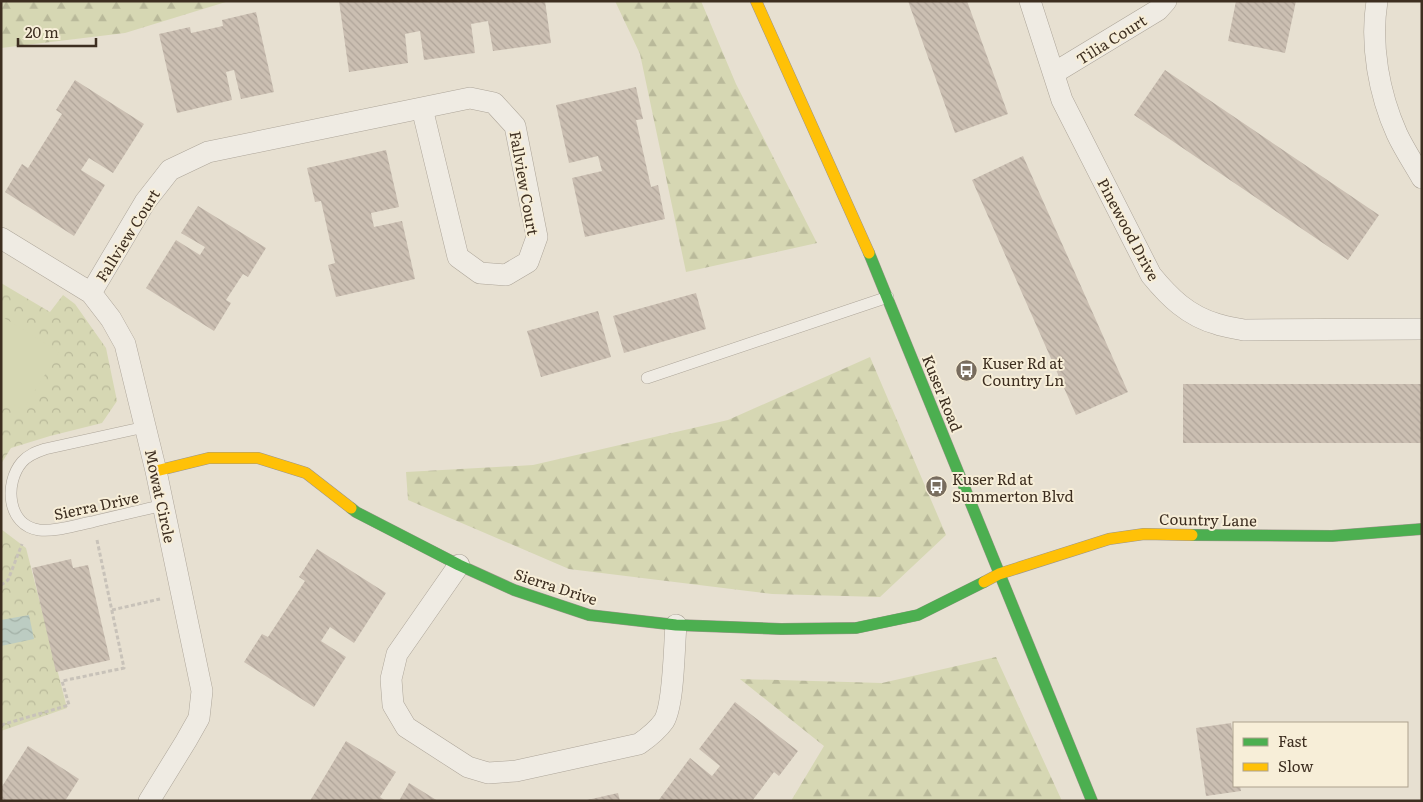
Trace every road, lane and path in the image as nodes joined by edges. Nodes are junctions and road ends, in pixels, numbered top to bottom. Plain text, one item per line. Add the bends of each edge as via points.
1 (756, 1) edge
2 (1030, 1) edge
3 (1166, 1) edge
4 (1377, 1) edge
5 (1054, 74) junction
6 (422, 108) junction
7 (1422, 178) edge
8 (1, 238) edge
9 (91, 293) junction
10 (888, 297) junction
11 (1422, 329) edge
12 (647, 378) dead end
13 (145, 427) junction
14 (156, 471) junction
15 (163, 506) junction
16 (92, 521) junction
17 (29, 527) junction
18 (1422, 529) edge
19 (459, 565) junction
20 (999, 574) junction
21 (1, 585) edge
22 (182, 594) junction
23 (112, 610) junction
24 (676, 625) junction
25 (1, 724) edge
26 (149, 801) edge
27 (1092, 801) edge

1 - 10 street, Kuser Road
2 - 5 street, Pinewood Drive
3 - 5 street, Tilia Court via 1158,10
4 - 7 street via 1375,54 1383,95 1397,134
5 - 11 street, Pinewood Drive via 1062,100 1151,275 1167,295 1191,313 1216,324 1244,330
6 - 6 street, Fallview Court via 458,257 480,273 506,275 528,262 538,236 515,126 494,103 470,98
6 - 9 street, Fallview Court via 208,152 170,170 145,202
8 - 9 street, Mowat Circle
9 - 13 street, Mowat Circle via 112,319 125,344
10 - 12 lane
10 - 20 street, Kuser Road
13 - 14 street, Mowat Circle
13 - 17 lane via 30,454 16,470 10,494 16,515
14 - 15 street, Mowat Circle
14 - 19 street, Sierra Drive via 209,458 258,458 306,473 356,512
15 - 16 lane, Sierra Drive
15 - 22 street, Mowat Circle
16 - 17 lane, Sierra Drive via 50,530
16 - 23 path
17 - 21 path via 8,580
18 - 20 street, Country Lane via 1332,536 1144,534 1109,539
19 - 24 street, Sierra Drive via 514,590 589,615
19 - 24 street via 397,654 391,679 393,705 406,727 468,767 488,773 516,771 639,744 654,734 666,719 671,700
20 - 24 street, Sierra Drive via 918,615 856,628
20 - 27 street, Kuser Road
22 - 23 path
22 - 26 street, Mowat Circle via 202,691 199,718
23 - 25 path via 124,668 62,681 69,705

